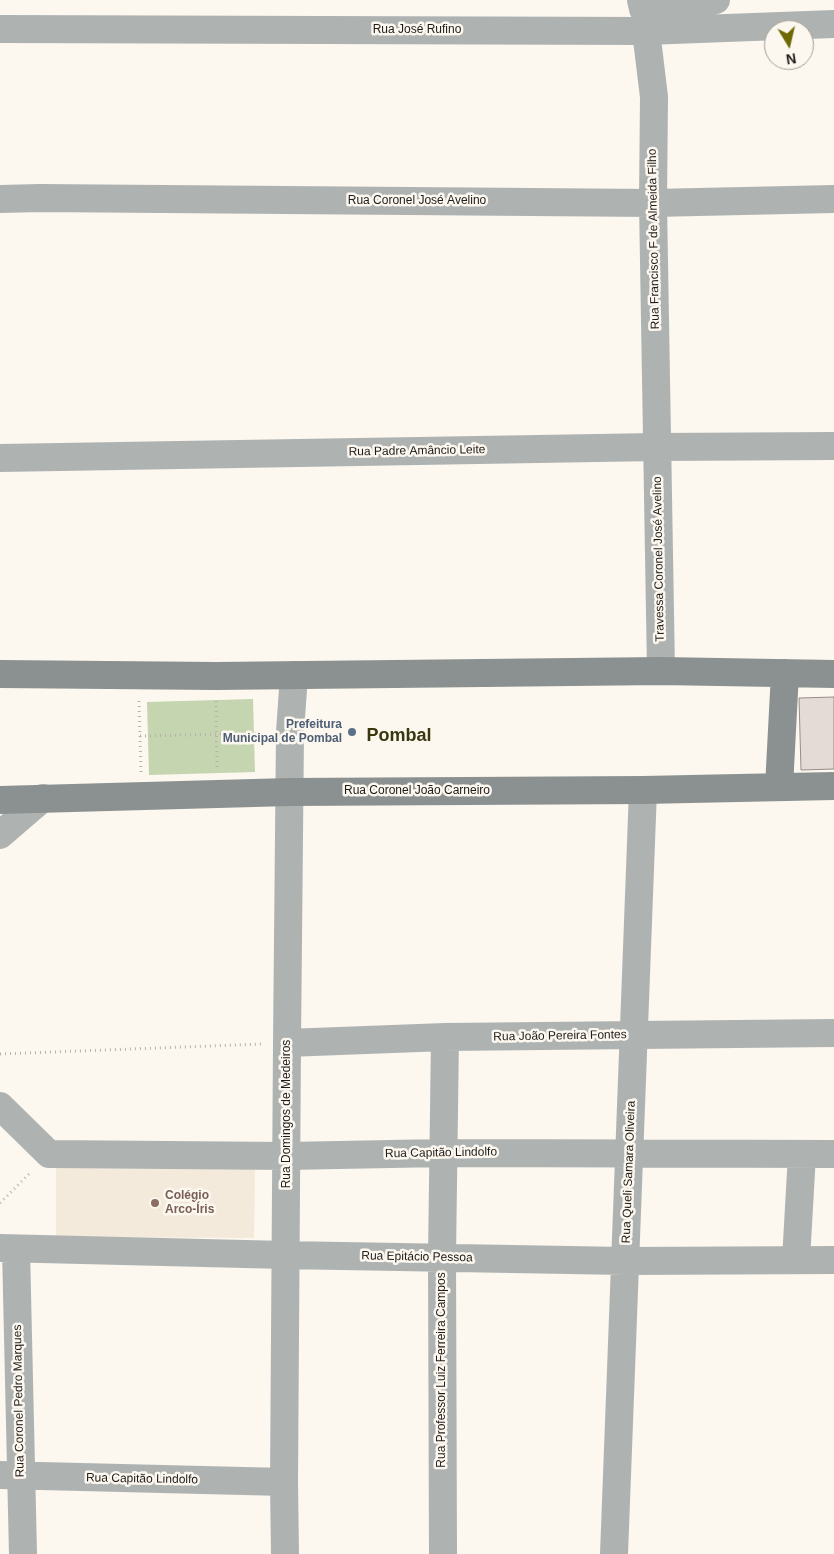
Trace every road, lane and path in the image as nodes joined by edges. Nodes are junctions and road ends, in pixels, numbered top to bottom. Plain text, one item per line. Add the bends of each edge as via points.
1 (716, 0) edge
2 (643, 13) edge
3 (834, 24) edge
4 (0, 28) edge
5 (0, 199) edge
6 (834, 199) edge
7 (653, 203) junction
8 (834, 446) edge
9 (657, 447) junction
10 (0, 458) edge
11 (661, 671) junction
12 (784, 673) junction
13 (0, 674) edge
14 (834, 674) edge
15 (139, 675) junction
16 (294, 675) junction
17 (216, 676) junction
18 (290, 732) junction
19 (216, 734) junction
20 (140, 736) junction
21 (834, 786) edge
22 (779, 788) junction
23 (644, 790) junction
24 (290, 792) junction
25 (217, 794) junction
26 (142, 796) junction
27 (43, 798) junction
28 (0, 800) edge
29 (0, 835) edge
30 (834, 1032) edge
31 (634, 1035) junction
32 (445, 1037) junction
33 (287, 1043) junction
34 (0, 1054) edge
35 (0, 1106) edge
36 (443, 1153) junction
37 (630, 1153) junction
38 (49, 1154) junction
39 (802, 1154) junction
40 (834, 1154) edge
41 (286, 1156) junction
42 (0, 1203) edge
43 (8, 1248) edge
44 (285, 1255) junction
45 (442, 1257) junction
46 (796, 1260) junction
47 (834, 1260) edge
48 (625, 1261) junction
49 (10, 1475) edge
50 (284, 1482) junction
51 (23, 1554) edge
52 (285, 1554) edge
53 (443, 1554) edge
54 (614, 1554) edge

1 - 2 street, Rua José Rufino
2 - 3 street, Rua José Rufino
2 - 4 street, Rua José Rufino
2 - 7 street, Rua Francisco F de Almeida Filho via 654,97
5 - 7 street, Rua Coronel José Avelino
6 - 7 street, Rua Coronel José Avelino
7 - 9 street, Rua Francisco F de Almeida Filho
8 - 9 street, Rua Padre Amâncio Leite
9 - 10 street, Rua Padre Amâncio Leite
9 - 11 street, Travessa Coronel José Avelino
11 - 12 main road
11 - 16 main road
12 - 14 main road
12 - 22 main road
13 - 15 main road
15 - 17 main road
15 - 20 path
16 - 17 main road
16 - 18 street, Rua Domingos de Medeiros
17 - 19 path
18 - 19 path
18 - 24 street, Rua Domingos de Medeiros
19 - 20 path
19 - 25 path
20 - 26 path
21 - 22 main road, Rua Coronel João Carneiro
22 - 23 main road, Rua Coronel João Carneiro
23 - 24 main road, Rua Coronel João Carneiro
23 - 31 street, Rua Queli Samara Oliveira
24 - 25 main road, Rua Coronel João Carneiro
24 - 33 street, Rua Domingos de Medeiros
25 - 26 main road, Rua Coronel João Carneiro
26 - 27 main road, Rua Coronel João Carneiro
27 - 28 main road, Rua Coronel João Carneiro
27 - 29 street
30 - 31 street, Rua João Pereira Fontes
31 - 32 street, Rua João Pereira Fontes
31 - 37 street, Rua Queli Samara Oliveira
32 - 33 street, Rua João Pereira Fontes
32 - 36 street, Rua Professor Luiz Ferreira Campos
33 - 34 path
33 - 41 street, Rua Domingos de Medeiros
35 - 38 street
36 - 37 street, Rua Capitão Lindolfo
36 - 41 street, Rua Capitão Lindolfo
36 - 45 street, Rua Professor Luiz Ferreira Campos
37 - 39 street, Rua Capitão Lindolfo
37 - 48 street, Rua Queli Samara Oliveira
38 - 41 street, Rua Capitão Lindolfo
38 - 42 path
39 - 40 street, Rua Capitão Lindolfo
39 - 46 street
41 - 44 street, Rua Domingos de Medeiros
43 - 44 street, Rua Epitácio Pessoa
43 - 49 street, Rua Coronel Pedro Marques
44 - 45 street, Rua Epitácio Pessoa
44 - 50 street, Rua Domingos de Medeiros
45 - 48 street, Rua Epitácio Pessoa
45 - 53 street, Rua Professor Luiz Ferreira Campos
46 - 47 street, Rua Epitácio Pessoa
46 - 48 street, Rua Epitácio Pessoa
48 - 54 street, Rua Queli Samara Oliveira
49 - 50 street, Rua Capitão Lindolfo
49 - 51 street, Rua Coronel Pedro Marques
50 - 52 street, Rua Domingos de Medeiros

